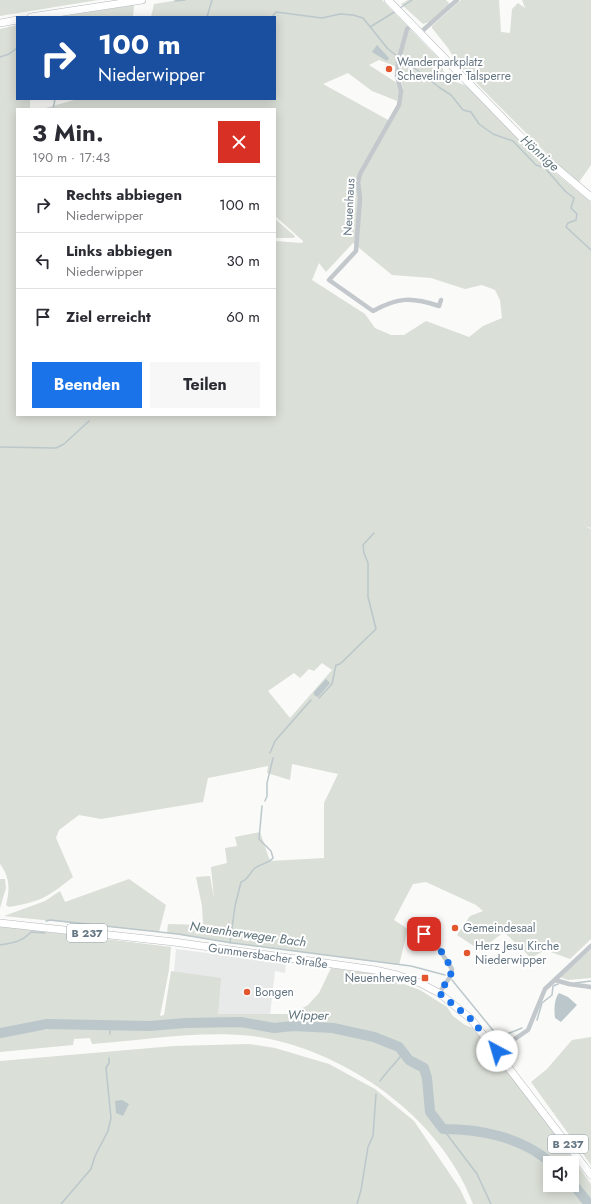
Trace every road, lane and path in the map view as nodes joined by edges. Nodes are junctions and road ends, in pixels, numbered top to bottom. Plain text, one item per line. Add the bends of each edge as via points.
1 (142, 0) edge
2 (388, 0) edge
3 (457, 0) edge
4 (38, 16) edge
5 (16, 20) edge
6 (0, 23) edge
7 (413, 24) junction
8 (421, 32) junction
9 (591, 198) edge
10 (441, 300) dead end
11 (0, 923) edge
12 (420, 932) dead end
13 (591, 946) edge
14 (555, 980) junction
15 (591, 987) edge
16 (439, 993) junction
17 (497, 1051) junction
18 (591, 1175) edge

1 - 4 main road
2 - 7 main road
3 - 8 street
5 - 6 main road
7 - 8 main road
7 - 10 street, Neuenhaus via 407,29 398,62 397,76 401,91 399,105 359,178 356,251 329,280 373,311 398,299 419,299 439,306
8 - 9 main road via 528,144
11 - 16 main road, Gummersbacher Straße / B 237 via 174,942 375,970 411,979
12 - 16 street via 438,946 452,969 450,977
13 - 14 street
14 - 15 street
14 - 17 street via 545,989 528,1030
16 - 17 main road, Gummersbacher Straße / B 237 via 471,1019
17 - 18 main road, Gummersbacher Straße / B 237

